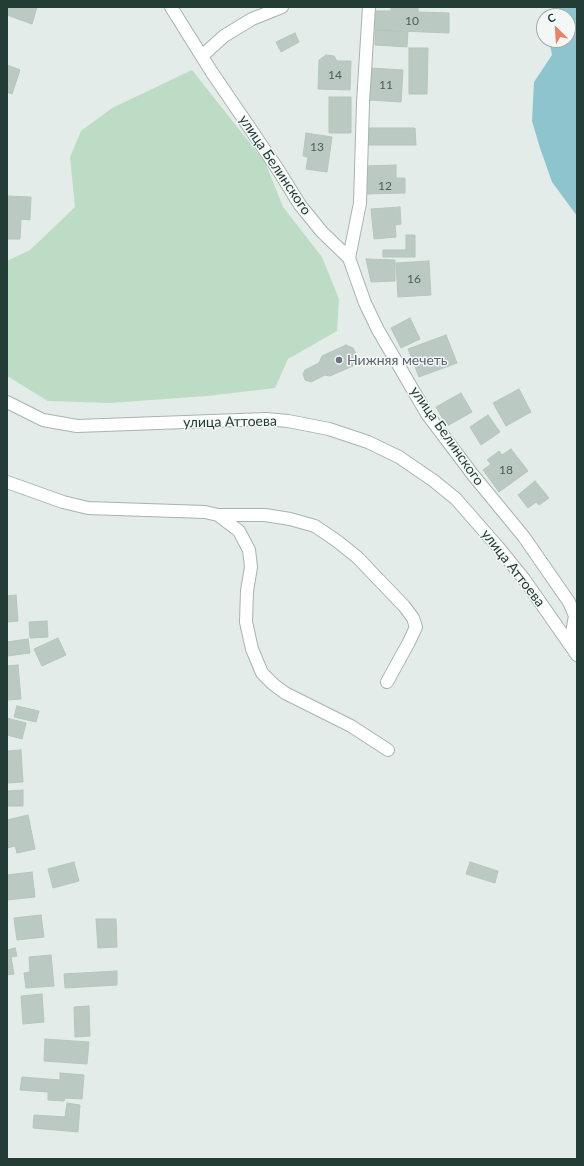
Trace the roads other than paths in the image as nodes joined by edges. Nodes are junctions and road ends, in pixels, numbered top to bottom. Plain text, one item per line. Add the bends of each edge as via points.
1 (171, 7) edge
2 (282, 7) edge
3 (369, 7) edge
4 (202, 56) junction
5 (349, 258) junction
6 (7, 402) edge
7 (7, 482) edge
8 (218, 515) junction
9 (570, 644) junction
10 (577, 655) edge
11 (387, 682) dead end
12 (388, 750) dead end

1 - 4 street, улица Белинского
2 - 4 street via 252,19 224,36
3 - 5 street via 360,203
4 - 5 street, улица Белинского via 300,205 322,232
5 - 9 street, улица Белинского via 378,330 428,414 473,475 524,537 569,602 575,616
6 - 9 street, улица Аттоева via 43,420 77,426 266,419 329,430 368,442 399,457 456,499 524,579
7 - 8 street via 88,508 205,512
8 - 11 street via 265,515 303,522 315,526 357,556 404,606 416,627
8 - 12 street via 239,531 249,550 251,567 246,622 252,649 262,673 285,693 351,726
9 - 10 street, улица Аттоева

